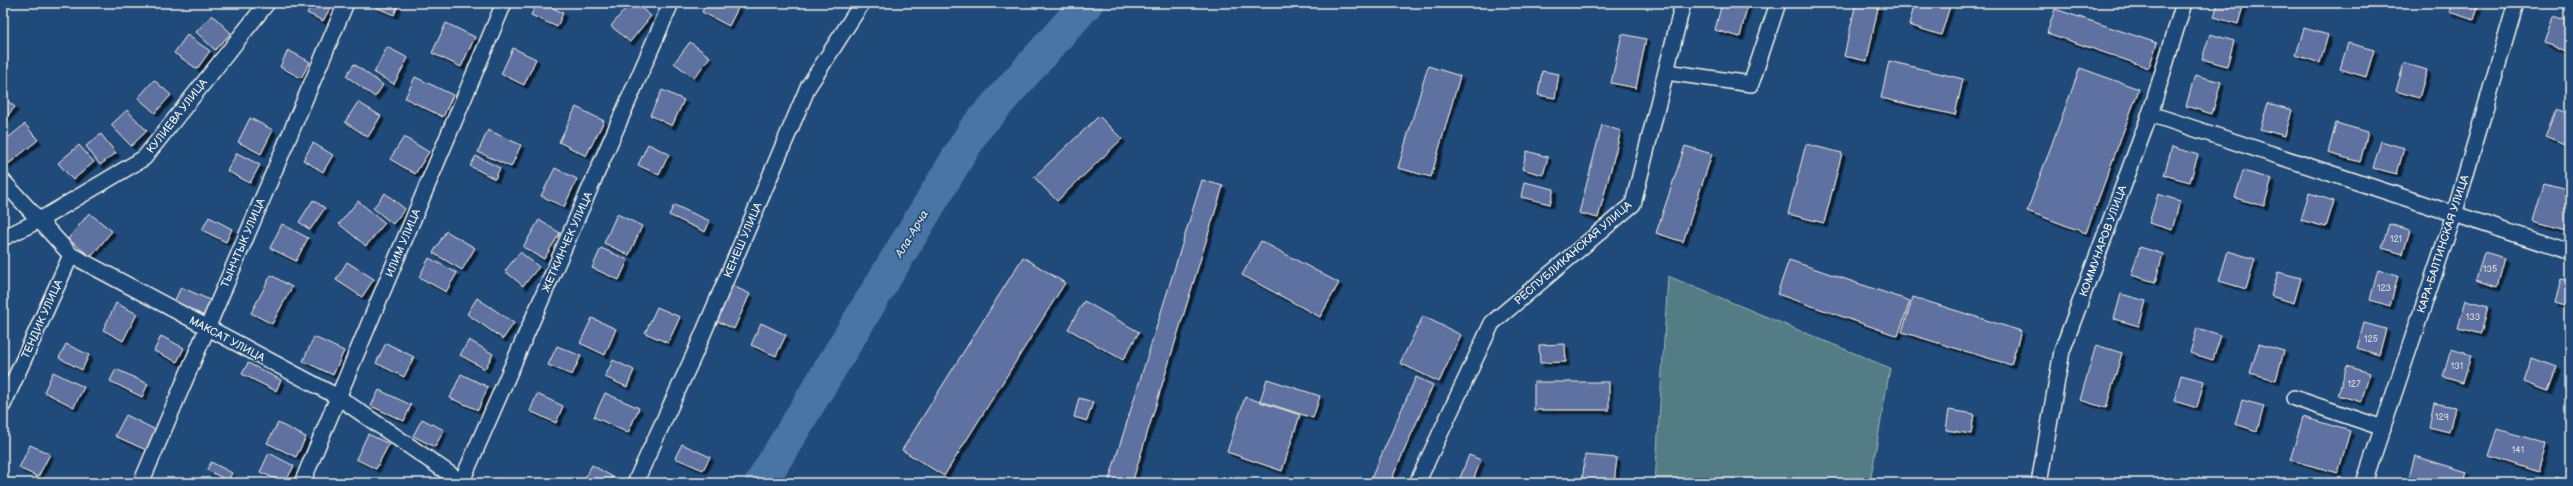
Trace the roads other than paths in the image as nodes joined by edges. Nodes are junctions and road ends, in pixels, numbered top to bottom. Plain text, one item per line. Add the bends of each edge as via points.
1 (267, 3) edge
2 (346, 3) edge
3 (504, 3) edge
4 (671, 3) edge
5 (862, 3) edge
6 (1683, 3) edge
7 (1778, 3) edge
8 (2184, 3) edge
9 (2516, 3) edge
10 (1666, 72) junction
11 (2150, 114) junction
12 (3, 181) edge
13 (2454, 215) junction
14 (38, 221) junction
15 (3, 238) edge
16 (2570, 252) edge
17 (71, 255) junction
18 (206, 328) junction
19 (338, 397) junction
20 (2294, 398) dead end
21 (3, 405) edge
22 (2383, 428) junction
23 (462, 482) edge
24 (141, 483) edge
25 (302, 483) edge
26 (635, 483) edge
27 (1417, 483) edge
28 (2039, 483) edge
29 (2364, 483) edge

1 - 14 street, КУЛИЕВА УЛИЦА via 144,158
2 - 18 street, ТЫНЧТЫК УЛИЦА
3 - 19 street, ИЛИМ УЛИЦА
4 - 23 street, ЖЕТКИНЧЕК УЛИЦА
5 - 26 street, КЕНЕШ УЛИЦА via 808,87 694,355
6 - 10 street, РЕСПУБЛИКАНСКАЯ УЛИЦА
7 - 10 street via 1751,84
8 - 11 street, КОММУНАРОВ УЛИЦА
9 - 13 street, КАРА-БАЛТИНСКАЯ УЛИЦА
10 - 27 street, РЕСПУБЛИКАНСКАЯ УЛИЦА via 1633,204 1492,323
11 - 13 street
11 - 28 street, КОММУНАРОВ УЛИЦА via 2062,351
12 - 14 street, МАКСАТ УЛИЦА
13 - 16 street
13 - 22 street, КАРА-БАЛТИНСКАЯ УЛИЦА
14 - 15 street, КУЛИЕВА УЛИЦА
14 - 17 street, МАКСАТ УЛИЦА
17 - 18 street, МАКСАТ УЛИЦА
17 - 21 street, ТЕНДИК УЛИЦА
18 - 19 street, МАКСАТ УЛИЦА
18 - 24 street, ТЫНЧТЫК УЛИЦА
19 - 23 street, МАКСАТ УЛИЦА
19 - 25 street, ИЛИМ УЛИЦА
20 - 22 street
22 - 29 street, КАРА-БАЛТИНСКАЯ УЛИЦА

